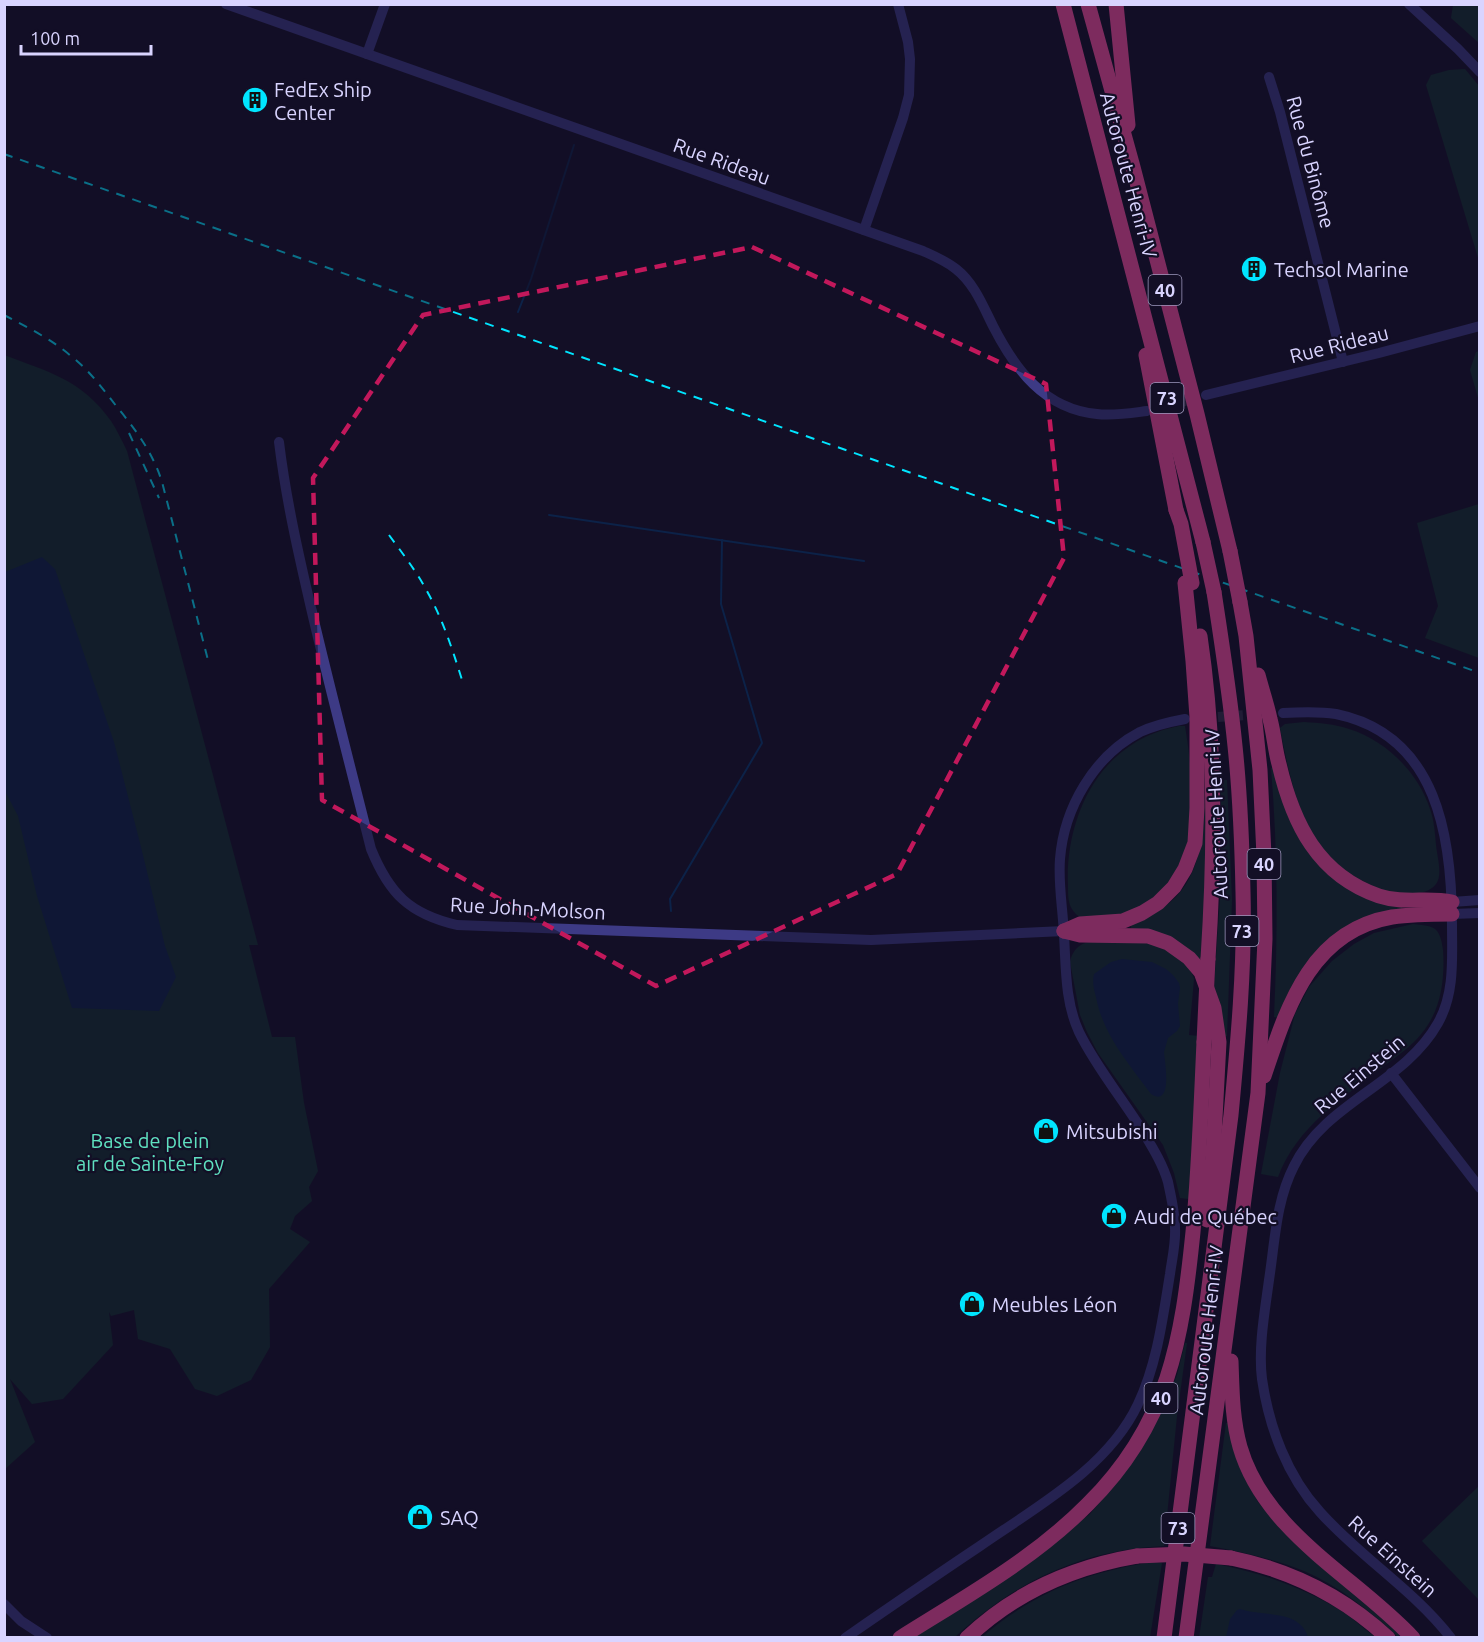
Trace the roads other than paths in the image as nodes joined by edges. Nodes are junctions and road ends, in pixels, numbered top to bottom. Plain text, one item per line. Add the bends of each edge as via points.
1 (226, 4) edge
2 (385, 4) edge
3 (898, 4) edge
4 (1063, 4) edge
5 (1088, 4) edge
6 (1116, 4) edge
7 (1407, 4) edge
8 (367, 54) junction
9 (1479, 72) edge
10 (1269, 78) dead end
11 (1133, 167) junction
12 (864, 231) junction
13 (1128, 255) junction
14 (1479, 326) edge
15 (1343, 362) junction
16 (1206, 395) tunnel mouth
17 (1147, 411) dead end
18 (279, 442) dead end
19 (1189, 583) junction
20 (1246, 636) junction
21 (1283, 713) dead end
22 (1185, 719) dead end
23 (1479, 900) edge
24 (1452, 908) junction
25 (1479, 913) edge
26 (1064, 931) junction
27 (1391, 1073) junction
28 (1258, 1093) junction
29 (1479, 1188) edge
30 (1229, 1317) junction
31 (1180, 1512) junction
32 (4, 1604) edge
33 (47, 1638) edge
34 (845, 1638) edge
35 (900, 1638) edge
36 (967, 1638) edge
37 (1164, 1638) edge
38 (1186, 1638) edge
39 (1388, 1638) edge
40 (1413, 1638) edge
41 (1451, 1638) edge

1 - 8 street, Rue Rideau
2 - 8 street
3 - 12 street via 908,42 909,95
4 - 13 highway, Autoroute Henri-IV / 40
5 - 11 highway, Autoroute Henri-IV / 40
6 - 11 highway
7 - 9 street
8 - 12 street, Rue Rideau
10 - 15 street, Rue du Binôme
11 - 20 highway, Autoroute Henri-IV / 40, bridge via 1197,414
12 - 17 street, Rue Rideau via 923,251 956,268 978,294 1013,360 1035,387 1048,396 1077,411 1098,415
13 - 19 highway, 40, bridge
13 - 31 highway, Autoroute Henri-IV / 73, bridge via 1214,592 1235,747 1243,882 1242,971 1231,1115
14 - 15 street, Rue Rideau
15 - 16 street, Rue Rideau
18 - 26 street, Rue John-Molson via 297,547 371,849 394,892 414,908 457,925 871,940
19 - 26 highway via 1197,717 1195,843 1180,878 1158,903 1123,921 1080,924
19 - 35 highway, 40, bridge via 1208,694 1214,840 1198,1180 1184,1310 1169,1375 1149,1422 1127,1458 1089,1504 1037,1549
20 - 24 highway via 1286,792 1294,814 1321,859 1338,875 1382,897 1437,899
20 - 28 highway, Autoroute Henri-IV / 40 via 1260,770 1264,856 1265,939
21 - 24 street, Rue Einstein via 1333,714 1359,721 1405,751 1427,782 1443,822
22 - 26 street via 1142,731 1122,743 1092,773 1078,796 1063,837 1060,860
23 - 24 street
24 - 25 street
24 - 27 street, Rue Einstein via 1452,962 1446,1004 1424,1042
24 - 28 highway via 1384,919 1338,940 1297,989
26 - 31 highway via 1080,935 1148,936 1168,943 1189,957 1200,972 1214,1008 1219,1042 1213,1156 1191,1347
26 - 34 street via 1069,1003 1078,1030 1157,1155 1172,1205 1172,1255 1148,1379 1130,1419 1095,1463
27 - 29 street
27 - 41 street, Rue Einstein via 1312,1137 1285,1184 1263,1329 1262,1375 1274,1432 1292,1473 1318,1510
28 - 30 highway, Autoroute Henri-IV / 40
30 - 38 highway, Autoroute Henri-IV / 40
30 - 40 highway via 1235,1425 1256,1483 1291,1529
31 - 37 highway, Autoroute Henri-IV / 73
32 - 33 street
36 - 39 highway, bridge via 998,1611 1041,1585 1089,1566 1137,1556 1184,1554 1231,1558 1276,1570 1348,1605

